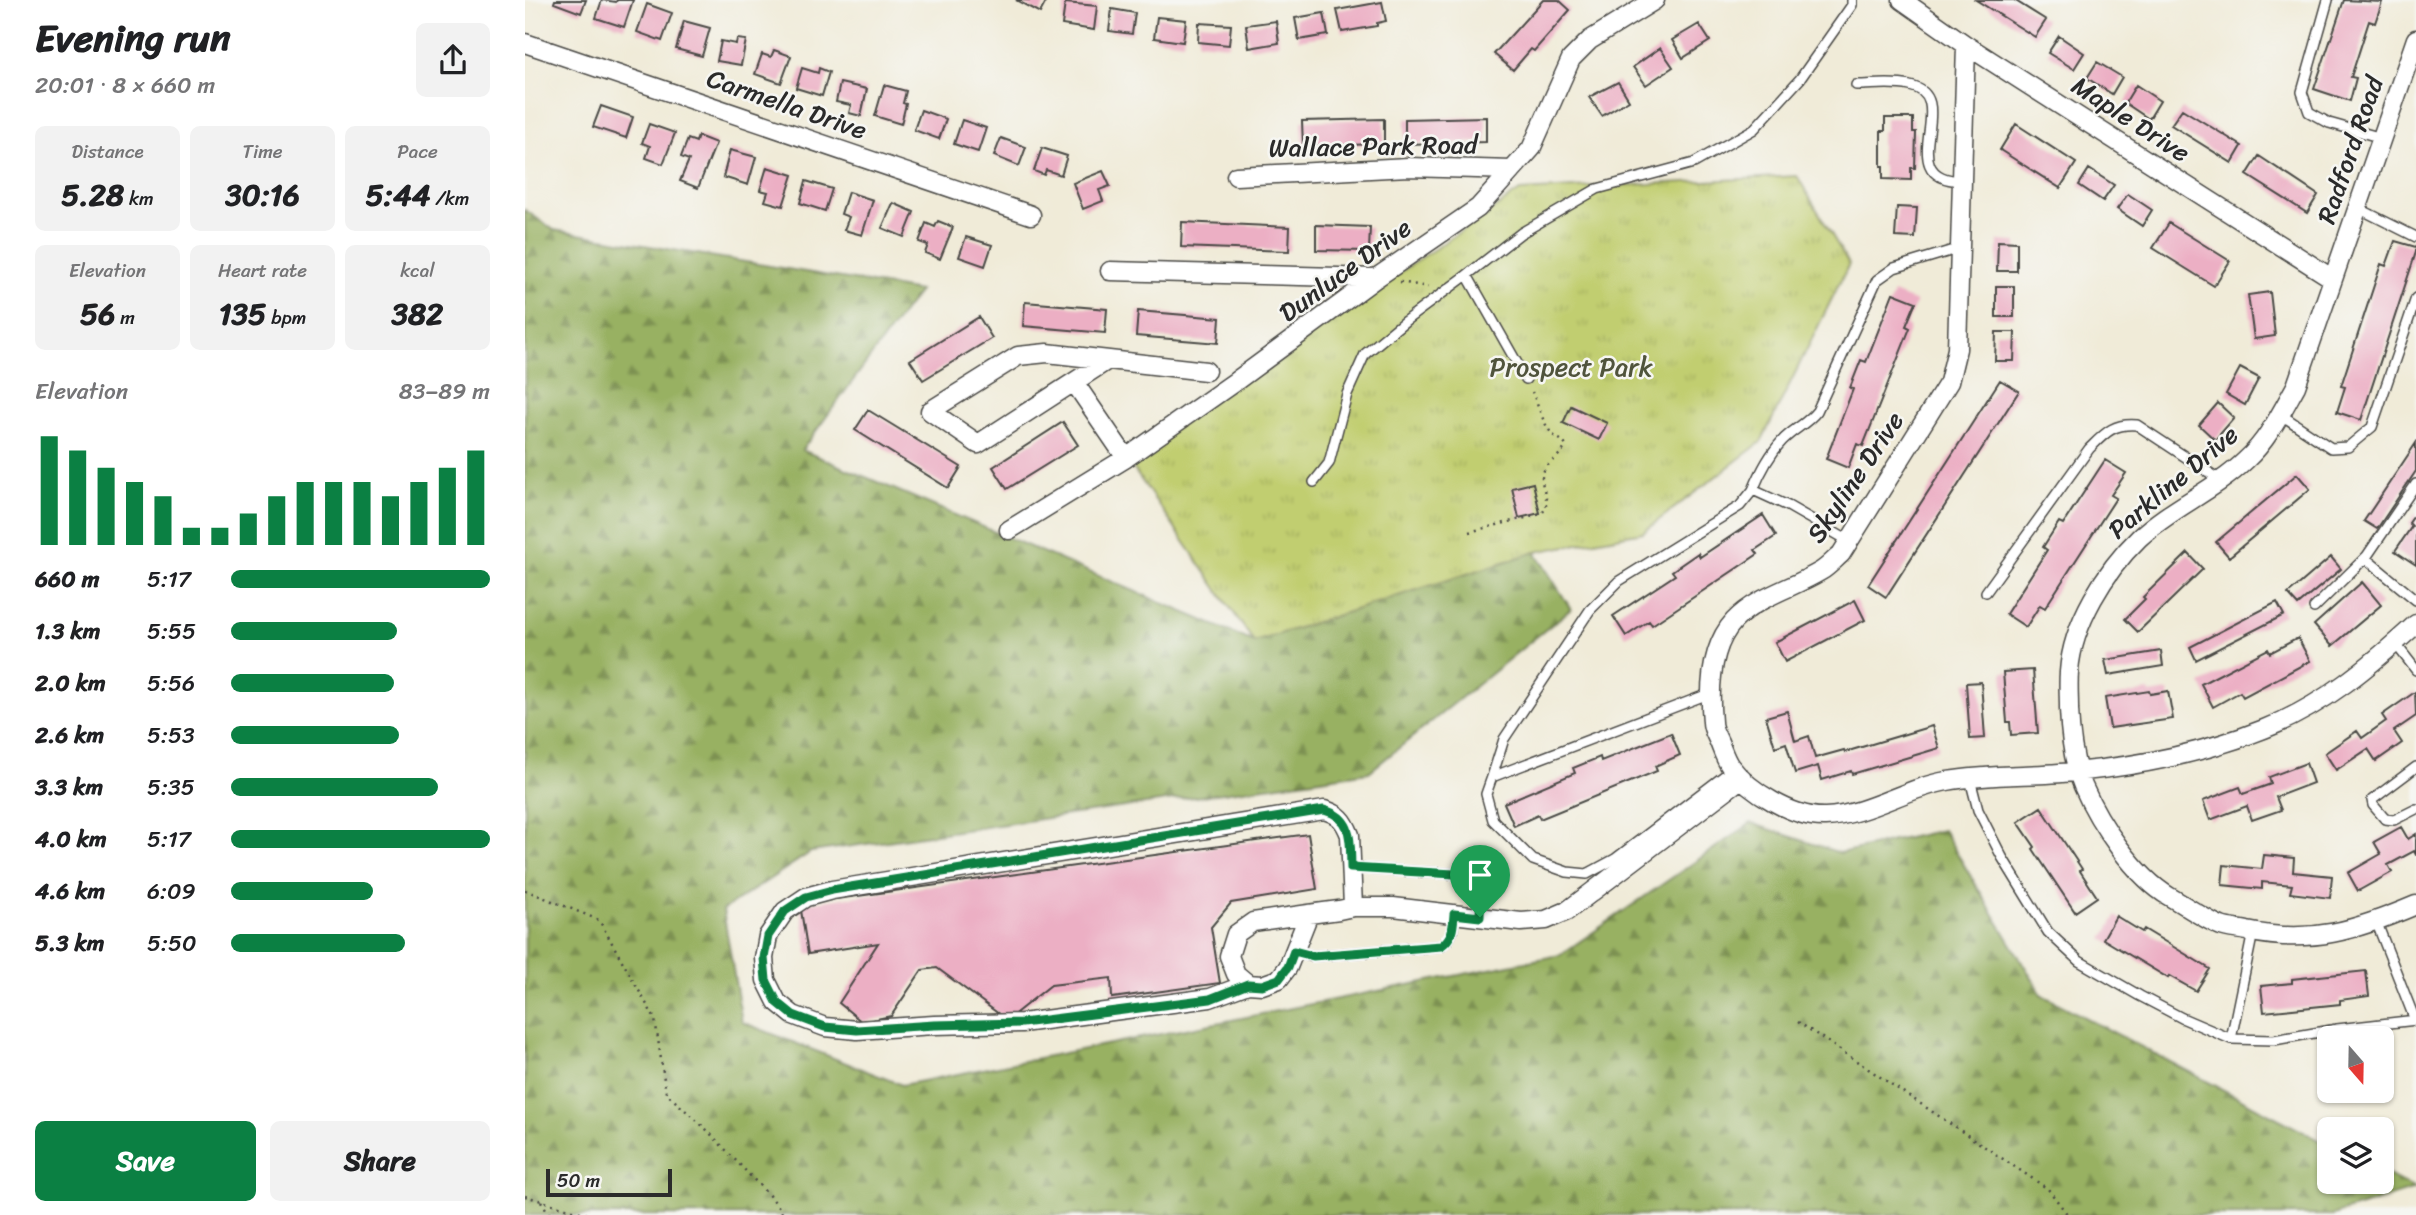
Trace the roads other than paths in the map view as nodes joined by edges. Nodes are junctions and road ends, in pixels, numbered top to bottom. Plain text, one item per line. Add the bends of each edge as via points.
1 (1655, 0) edge
2 (1852, 0) edge
3 (1902, 0) edge
4 (2329, 0) edge
5 (2416, 39) edge
6 (525, 43) edge
7 (1966, 45) junction
8 (1856, 85) dead end
9 (2382, 138) junction
10 (1513, 170) junction
11 (1235, 176) dead end
12 (1962, 181) junction
13 (2358, 208) junction
14 (1031, 215) dead end
15 (2416, 237) edge
16 (1960, 248) junction
17 (1110, 271) dead end
18 (1467, 275) junction
19 (1376, 278) junction
20 (2333, 279) junction
21 (2416, 299) edge
22 (1108, 360) junction
23 (1206, 371) dead end
24 (1526, 379) road end
25 (1074, 382) junction
26 (2280, 414) junction
27 (1126, 458) junction
28 (2222, 481) junction
29 (1314, 482) dead end
30 (2416, 484) edge
31 (1752, 490) junction
32 (1009, 530) dead end
33 (1849, 541) junction
34 (2365, 558) junction
35 (1986, 592) dead end
36 (2416, 600) edge
37 (2314, 608) dead end
38 (2416, 624) edge
39 (2395, 643) junction
40 (2416, 670) edge
41 (1711, 693) junction
42 (2416, 767) edge
43 (2077, 772) junction
44 (1737, 773) junction
45 (1492, 777) junction
46 (1970, 779) junction
47 (2416, 809) edge
48 (1351, 868) junction
49 (2416, 905) edge
50 (1353, 907) junction
51 (1309, 914) junction
52 (1454, 914) junction
53 (1480, 917) junction
54 (2376, 921) junction
55 (2253, 932) junction
56 (1294, 951) junction
57 (1248, 984) junction
58 (2416, 1020) edge
59 (2231, 1039) junction

1 - 10 street, Dunluce Drive via 1590,40 1571,59 1531,149
2 - 18 lane via 1800,79 1754,129 1695,163 1597,189 1521,233
3 - 7 street, Maple Drive
4 - 9 lane via 2302,92 2309,112 2329,123
5 - 9 street, Radford Road
6 - 14 street, Carmella Drive
7 - 12 street, Skyline Drive
7 - 20 street, Maple Drive
8 - 12 lane via 1911,86 1923,93 1931,115 1929,166 1946,180
9 - 13 street, Radford Road
10 - 11 street, Wallace Park Road via 1408,167
10 - 19 street, Dunluce Drive via 1478,208
12 - 16 street, Skyline Drive
13 - 15 lane
13 - 20 street, Radford Road
16 - 31 lane via 1894,268 1877,280 1817,411 1784,439
16 - 33 street, Skyline Drive via 1957,349 1949,382
17 - 19 street
18 - 24 lane
18 - 29 lane via 1365,354 1347,394 1329,463
19 - 27 street, Dunluce Drive
20 - 26 street, Parkline Drive via 2297,386
21 - 26 lane via 2372,427 2348,447 2331,448
22 - 23 street
22 - 25 street
22 - 25 street via 1047,353 1018,356 930,411 978,444
25 - 27 street
26 - 28 street, Parkline Drive via 2249,459
27 - 32 street, Dunluce Drive
28 - 35 lane via 2137,425 2122,424 2089,449
28 - 43 street, Parkline Drive via 2139,539 2105,578 2081,622 2069,669
30 - 34 lane
31 - 33 lane
31 - 45 lane via 1739,506 1619,581 1590,610 1504,739
33 - 41 street, Skyline Drive via 1822,570 1756,601 1732,623 1715,654
34 - 36 lane
34 - 37 lane
38 - 39 street, Skyline Drive
39 - 40 lane
39 - 43 street, Skyline Drive via 2327,697 2267,728 2166,759
41 - 44 street, Skyline Drive via 1712,726
41 - 45 lane
42 - 47 lane via 2372,800 2385,819 2394,820
43 - 46 street, Skyline Drive
43 - 55 street, Parkline Drive via 2092,808 2121,852 2163,893 2221,926
44 - 45 lane via 1587,874 1534,860 1493,820 1486,794
44 - 46 street, Skyline Drive via 1756,791 1790,810 1824,817 1947,781
44 - 53 street via 1567,911 1546,920 1521,922
46 - 59 lane via 1978,810 2048,932 2089,967
48 - 50 street
48 - 53 lane via 1471,875 1481,891
48 - 57 street via 1346,825 1338,814 1324,810 832,890 806,897 785,911 768,936 764,958 766,980 777,1002 793,1015 825,1027 857,1030 1022,1023 1210,999
49 - 54 street, Parkline Drive
50 - 51 street
50 - 52 street
51 - 56 street
51 - 57 street via 1253,922 1236,934 1229,956 1236,974
52 - 53 street
52 - 56 lane via 1452,934 1441,946 1313,956
54 - 55 street, Parkline Drive via 2334,934 2276,937
54 - 58 lane
55 - 59 lane
56 - 57 street via 1279,979
58 - 59 lane via 2274,1040

